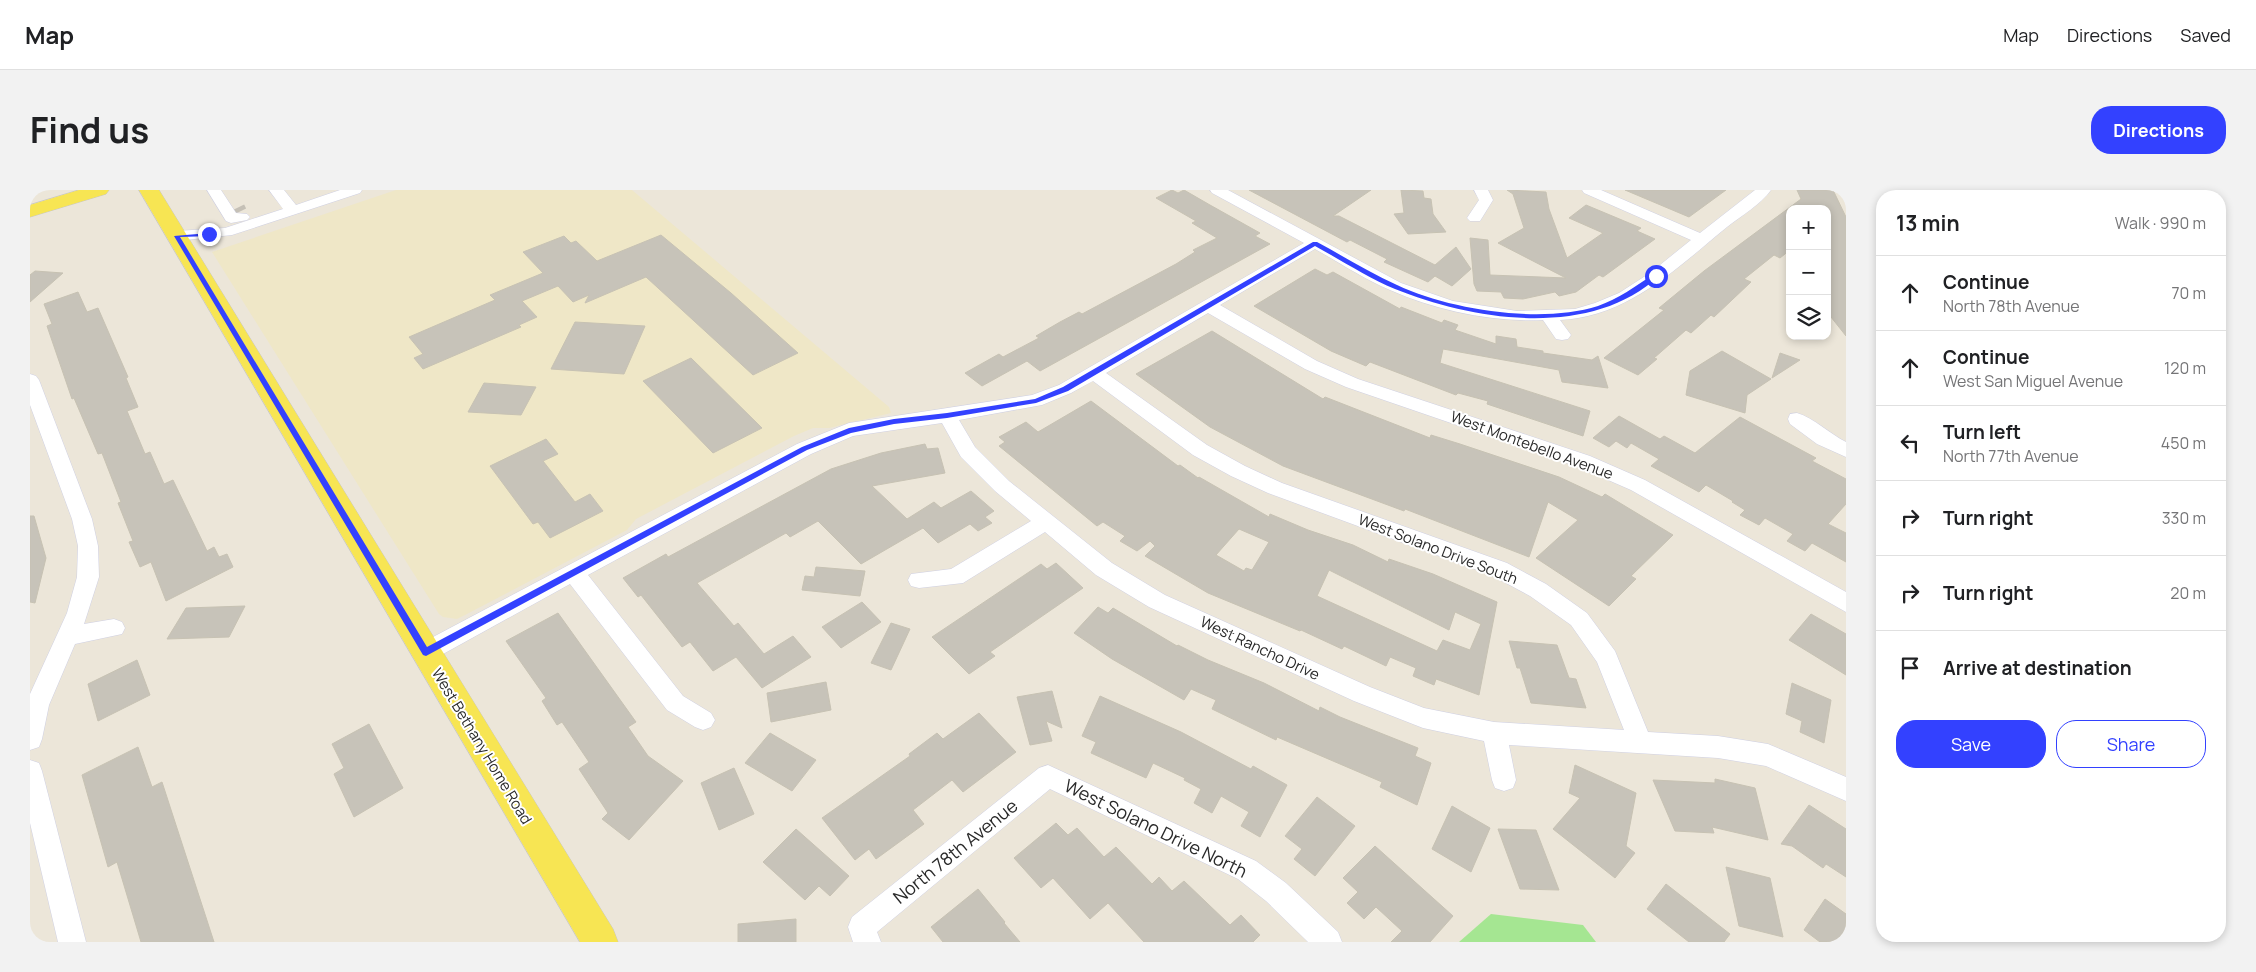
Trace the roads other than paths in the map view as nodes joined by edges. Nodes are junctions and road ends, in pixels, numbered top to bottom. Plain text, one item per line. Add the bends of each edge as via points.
1 (99, 190) edge
2 (149, 190) edge
3 (214, 190) edge
4 (226, 190) edge
5 (276, 190) edge
6 (355, 190) edge
7 (1217, 190) edge
8 (1481, 190) edge
9 (1589, 190) edge
10 (1764, 190) edge
11 (321, 193) edge
12 (292, 210) junction
13 (30, 211) edge
14 (241, 216) junction
15 (1475, 218) dead end
16 (227, 232) junction
17 (176, 236) junction
18 (1701, 239) junction
19 (1315, 243) junction
20 (190, 261) junction
21 (1209, 306) junction
22 (1549, 316) junction
23 (1562, 335) dead end
24 (1094, 373) junction
25 (30, 380) edge
26 (947, 416) junction
27 (1797, 419) dead end
28 (1846, 450) edge
29 (1045, 522) junction
30 (573, 572) junction
31 (919, 580) dead end
32 (1846, 603) edge
33 (114, 628) dead end
34 (69, 636) junction
35 (426, 652) junction
36 (34, 706) edge
37 (703, 720) dead end
38 (1494, 733) junction
39 (30, 739) edge
40 (1640, 740) junction
41 (30, 771) edge
42 (1048, 776) joint
43 (1504, 780) dead end
44 (1846, 789) edge
45 (864, 934) edge
46 (72, 942) edge
47 (600, 942) edge
48 (1328, 942) edge

1 - 13 main road
2 - 17 main road, West Bethany Home Road
3 - 14 street via 231,218
4 - 14 street
5 - 12 street
6 - 11 street
7 - 19 street
8 - 15 street via 1486,200
9 - 18 street
10 - 18 street
11 - 12 street
12 - 14 street
14 - 16 street
16 - 17 street
16 - 20 street
17 - 20 main road, West Bethany Home Road
18 - 22 street via 1625,297 1575,314
19 - 21 street
19 - 22 street via 1423,298 1483,312
20 - 35 main road, West Bethany Home Road
21 - 24 street
21 - 32 street, West Montebello Avenue via 1311,365 1352,383 1583,461 1638,485
22 - 23 street
24 - 26 street via 1036,401
24 - 40 street, West Solano Drive South via 1200,450 1238,470 1275,488 1499,569 1538,590 1579,619 1607,658
25 - 34 street via 82,519 88,546 88,576
26 - 29 street, West Rancho Drive via 968,452
26 - 30 street via 849,430 804,449
27 - 28 street
29 - 31 street via 955,576
29 - 38 street, West Rancho Drive via 1104,569 1157,601 1414,715
30 - 35 street
30 - 37 street via 675,703
33 - 34 street
34 - 36 street
35 - 47 main road, West Bethany Home Road
36 - 39 street
38 - 40 street, West Rancho Drive
38 - 43 street
40 - 44 street via 1768,755
41 - 46 street
42 - 45 street, North 78th Avenue
42 - 48 street, West Solano Drive North via 1247,870 1276,892

